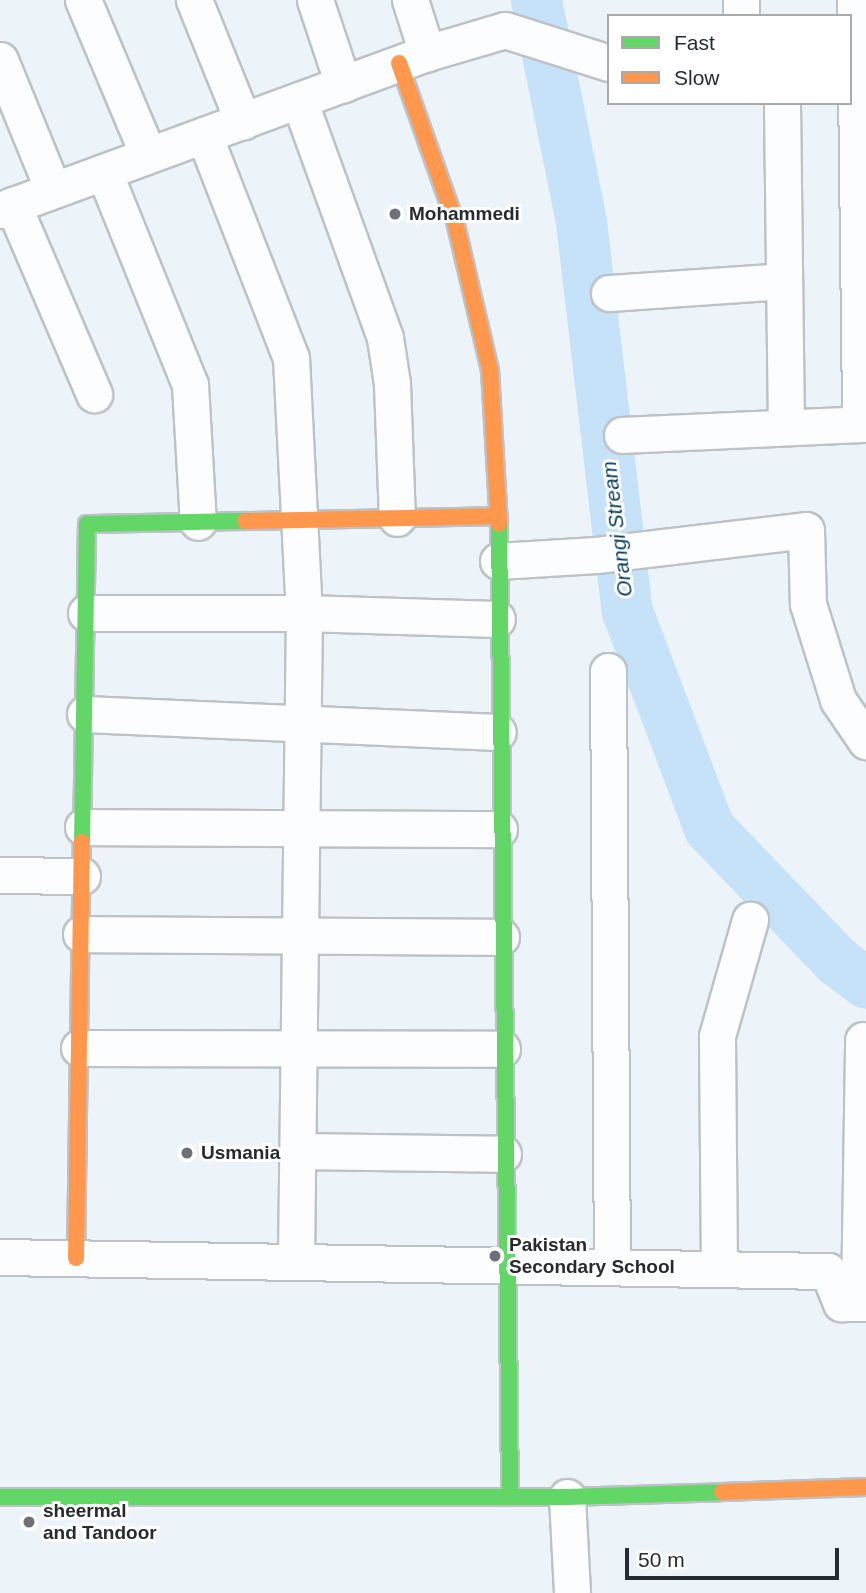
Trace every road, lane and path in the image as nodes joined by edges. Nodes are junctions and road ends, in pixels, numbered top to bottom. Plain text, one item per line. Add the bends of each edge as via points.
1 (83, 0) edge
2 (194, 0) edge
3 (315, 0) edge
4 (410, 0) edge
5 (855, 0) edge
6 (413, 58) junction
7 (0, 60) edge
8 (597, 60) edge
9 (343, 84) junction
10 (859, 88) edge
11 (299, 100) junction
12 (782, 105) edge
13 (243, 121) junction
14 (204, 135) junction
15 (148, 155) junction
16 (104, 172) junction
17 (53, 190) junction
18 (7, 207) edge
19 (784, 281) junction
20 (609, 293) dead end
21 (94, 394) dead end
22 (863, 424) edge
23 (786, 428) junction
24 (622, 435) dead end
25 (499, 516) junction
26 (397, 518) junction
27 (302, 520) junction
28 (198, 522) junction
29 (498, 561) junction
30 (86, 613) junction
31 (304, 613) junction
32 (497, 620) junction
33 (608, 671) dead end
34 (85, 714) junction
35 (303, 722) junction
36 (499, 732) junction
37 (866, 741) edge
38 (83, 827) junction
39 (499, 829) junction
40 (303, 831) junction
41 (0, 875) edge
42 (82, 876) junction
43 (750, 920) dead end
44 (81, 934) junction
45 (300, 936) junction
46 (501, 937) junction
47 (863, 1040) dead end
48 (298, 1047) junction
49 (79, 1048) junction
50 (502, 1049) junction
51 (297, 1151) junction
52 (503, 1154) junction
53 (0, 1257) edge
54 (76, 1258) junction
55 (296, 1262) junction
56 (505, 1266) junction
57 (612, 1267) junction
58 (719, 1269) junction
59 (862, 1303) edge
60 (866, 1488) edge
61 (510, 1496) junction
62 (0, 1497) edge
63 (567, 1497) junction
64 (572, 1593) edge

1 - 15 street
2 - 13 street
3 - 9 street
4 - 6 street
5 - 10 street
6 - 8 street via 505,30
6 - 9 street
6 - 25 street via 490,370
7 - 17 street
9 - 11 street
10 - 22 street
11 - 13 street
11 - 26 street via 385,338 392,384
12 - 19 street
13 - 14 street
14 - 15 street
14 - 27 street via 291,358
15 - 16 street
16 - 17 street
16 - 28 street via 190,385
17 - 18 street
18 - 21 street
19 - 20 street
19 - 23 street
22 - 23 street
23 - 24 street
25 - 26 street
25 - 29 street
26 - 27 street
27 - 28 street
27 - 31 street
28 - 30 street via 88,524
29 - 32 street
29 - 37 street via 596,555 806,530 808,604 838,700
30 - 31 street
30 - 34 street
31 - 32 street
31 - 35 street
32 - 36 street
33 - 57 street
34 - 35 street
34 - 38 street
35 - 36 street
35 - 40 street
36 - 39 street
38 - 40 street
38 - 42 street
39 - 40 street
39 - 46 street
40 - 45 street
41 - 42 street
42 - 44 street
43 - 58 street via 717,1036
44 - 45 street
44 - 49 street
45 - 46 street
45 - 48 street
46 - 50 street
47 - 59 street
48 - 49 street
48 - 50 street
48 - 51 street
49 - 54 street
50 - 52 street
51 - 52 street
51 - 55 street
52 - 56 street
53 - 54 street
54 - 55 street
55 - 56 street
56 - 57 street
56 - 61 street
57 - 58 street
58 - 59 street via 828,1271 841,1303
60 - 63 street
61 - 62 street
61 - 63 street
63 - 64 street

